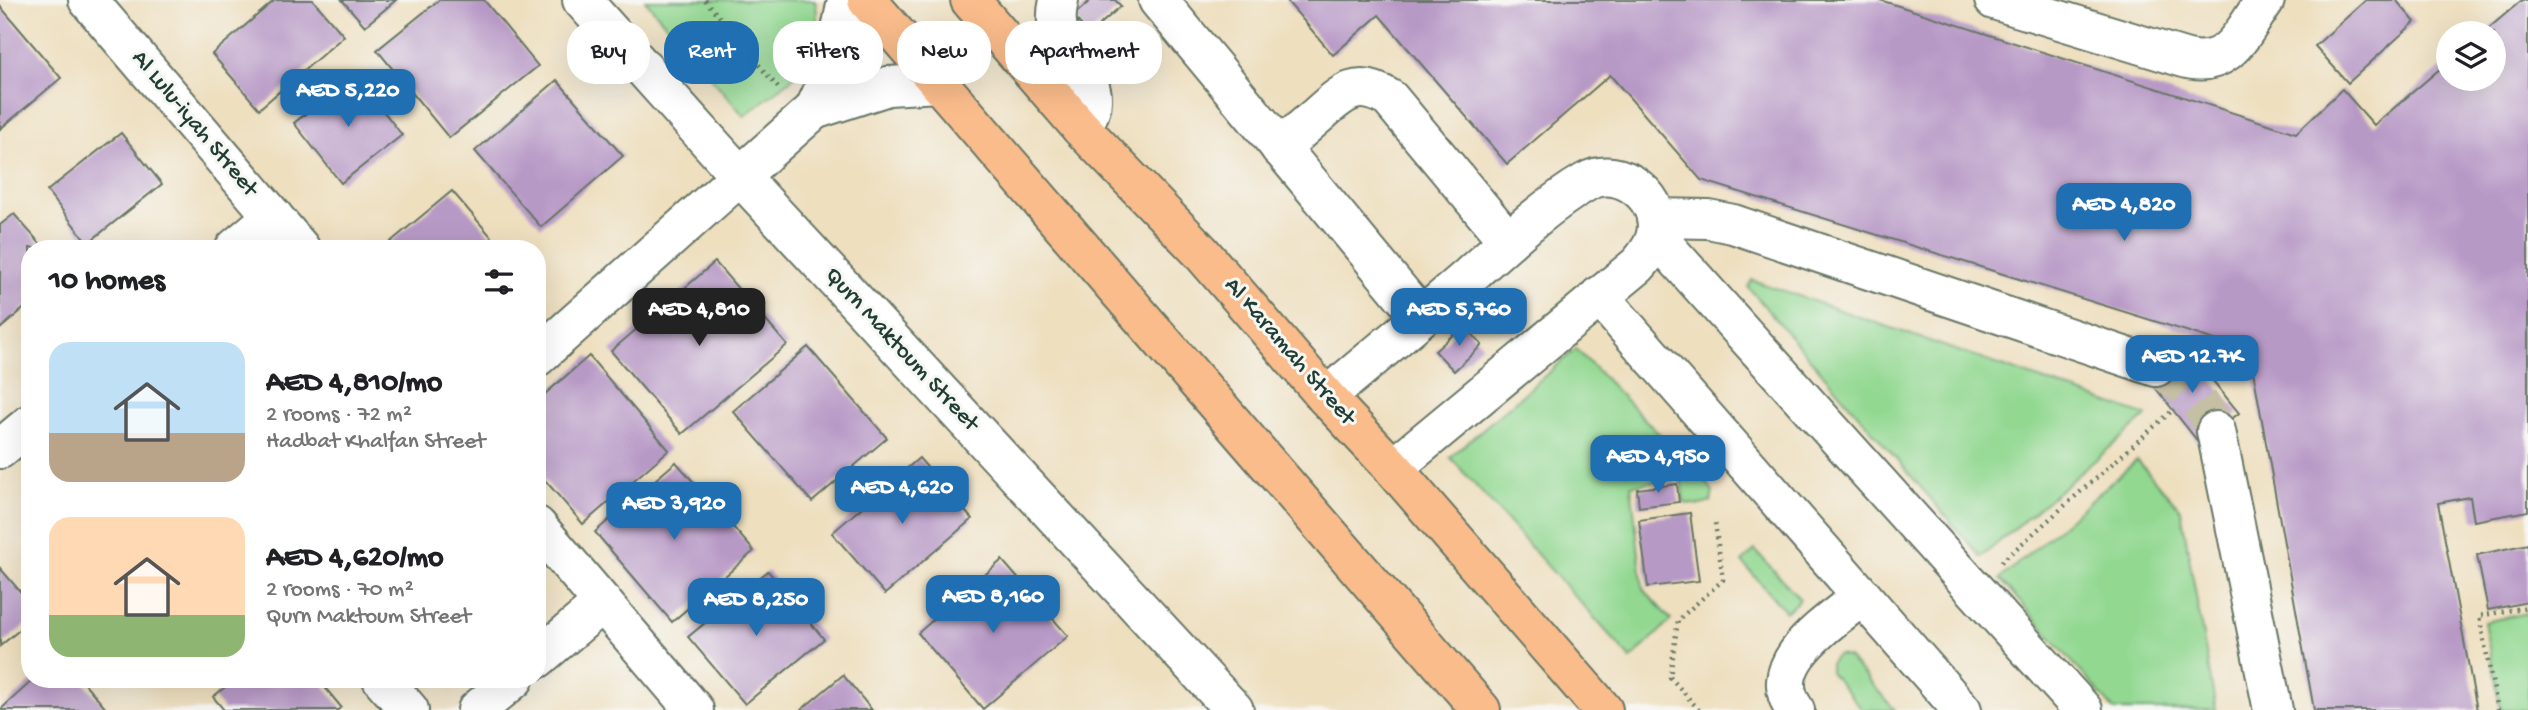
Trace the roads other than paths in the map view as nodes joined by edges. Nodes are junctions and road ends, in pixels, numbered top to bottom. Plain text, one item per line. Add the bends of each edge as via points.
1 (89, 0) edge
2 (582, 0) edge
3 (847, 0) edge
4 (867, 0) edge
5 (970, 0) edge
6 (1059, 0) edge
7 (1158, 0) edge
8 (1994, 0) edge
9 (2265, 0) edge
10 (897, 35) edge
11 (922, 84) edge
12 (940, 84) edge
13 (799, 102) junction
14 (1081, 128) junction
15 (1280, 148) junction
16 (740, 176) junction
17 (273, 216) junction
18 (1656, 227) junction
19 (244, 240) edge
20 (293, 240) edge
21 (1508, 242) junction
22 (1599, 296) junction
23 (1421, 317) junction
24 (546, 349) edge
25 (2156, 367) tunnel mouth
26 (1326, 397) junction
27 (2216, 431) tunnel mouth
28 (21, 432) edge
29 (0, 449) edge
30 (1393, 468) junction
31 (546, 536) edge
32 (1862, 596) junction
33 (603, 603) junction
34 (546, 651) edge
35 (390, 688) edge
36 (503, 688) edge
37 (409, 710) edge
38 (477, 710) edge
39 (694, 710) edge
40 (1234, 710) edge
41 (1481, 710) edge
42 (1603, 710) edge
43 (1795, 710) edge
44 (1962, 710) edge
45 (2083, 710) edge
46 (2273, 710) edge

1 - 17 street, Al Lulu-iyah Street
2 - 16 street, Qurn Maktoum Street
3 - 13 street via 834,69
4 - 10 main road
5 - 14 main road, Al Karamah Street
6 - 14 street via 1060,38 1093,96
7 - 15 street
8 - 9 street via 2206,62 2227,53
11 - 13 street
12 - 41 main road
13 - 16 street
14 - 26 main road, Al Karamah Street via 1200,251
15 - 21 street via 1343,93 1380,92
15 - 23 street
16 - 24 street
16 - 40 street, Qurn Maktoum Street
17 - 19 street
17 - 20 street, Al Lulu-iyah Street
18 - 21 street via 1650,201 1639,188 1606,177 1589,180
18 - 22 street via 1649,252
18 - 25 street via 1708,219 1732,224
18 - 45 street
21 - 23 street
22 - 30 street
22 - 32 street
23 - 26 street
26 - 30 main road, Al Karamah Street
27 - 46 street
28 - 29 street
30 - 42 main road, Al Karamah Street
31 - 33 street
32 - 43 street via 1793,657 1786,688
32 - 44 street
33 - 34 street
33 - 39 street
35 - 37 street
36 - 38 street

